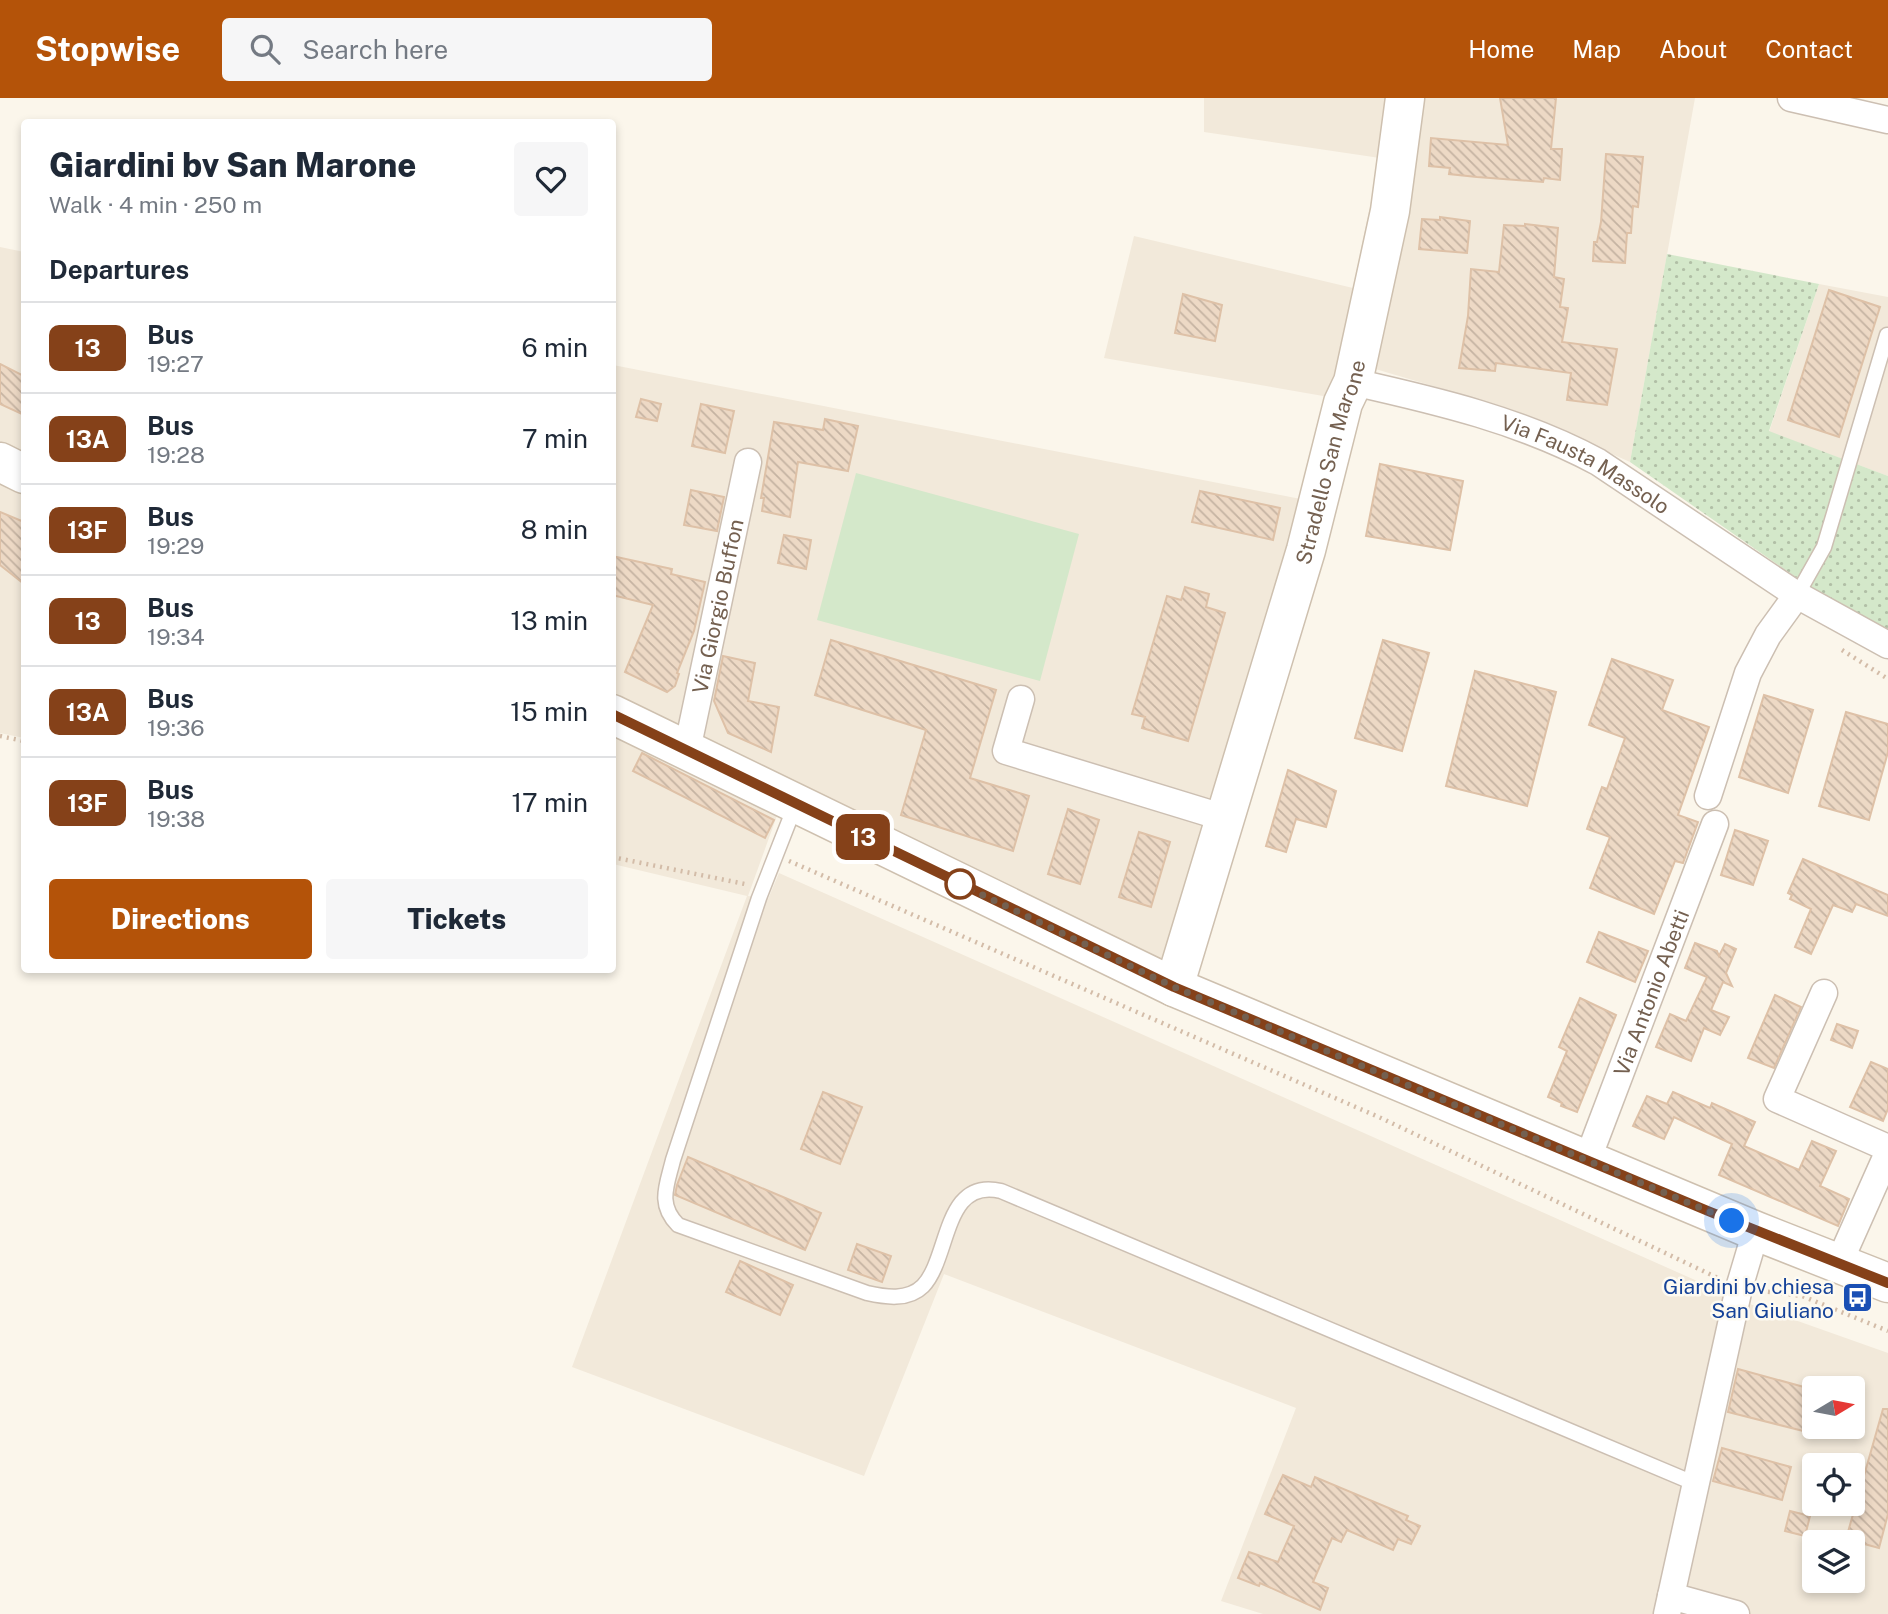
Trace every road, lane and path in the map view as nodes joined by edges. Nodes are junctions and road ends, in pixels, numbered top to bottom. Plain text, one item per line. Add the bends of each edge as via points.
1 (1405, 98) edge
2 (1791, 98) edge
3 (1888, 120) edge
4 (1887, 335) edge
5 (1353, 382) junction
6 (748, 462) dead end
7 (0, 463) edge
8 (21, 473) edge
9 (1797, 595) junction
10 (1888, 645) edge
11 (1842, 649) dead end
12 (1888, 679) edge
13 (1021, 699) dead end
14 (616, 716) edge
15 (0, 736) edge
16 (21, 740) edge
17 (687, 750) junction
18 (1708, 796) dead end
19 (796, 804) junction
20 (1225, 818) junction
21 (1715, 824) dead end
22 (776, 855) junction
23 (616, 858) edge
24 (1174, 987) junction
25 (1824, 993) dead end
26 (1888, 1150) edge
27 (1587, 1161) junction
28 (1756, 1231) junction
29 (1839, 1263) junction
30 (1888, 1283) edge
31 (1739, 1288) junction
32 (1888, 1331) edge
33 (1696, 1484) junction
34 (1669, 1605) edge
35 (1736, 1614) edge

1 - 5 main road, Stradello San Marone via 1390,211
2 - 3 street
4 - 9 lane via 1824,547
5 - 9 street, Via Fausta Massolo via 1444,402 1568,445
5 - 20 main road, Stradello San Marone via 1343,403 1306,550
6 - 17 street, Via Giorgio Buffon
7 - 8 main road
9 - 10 street, Via Fausta Massolo
9 - 18 street via 1756,654
11 - 12 path
13 - 20 street via 1006,751
14 - 17 main road
15 - 16 path
17 - 19 main road
19 - 22 lane
19 - 24 main road
20 - 24 main road, Stradello San Marone
21 - 27 street, Via Antonio Abetti
22 - 23 path via 770,852 756,886
22 - 31 path via 1381,1118
22 - 33 lane via 673,1160 665,1205 678,1225 888,1298 909,1294 923,1285 960,1204 975,1191 1001,1191
24 - 27 main road
25 - 26 street via 1777,1098
26 - 29 street
27 - 28 main road
28 - 29 main road
28 - 31 street
29 - 30 main road
31 - 32 path via 1802,1296
31 - 33 street
33 - 34 street
34 - 35 street

